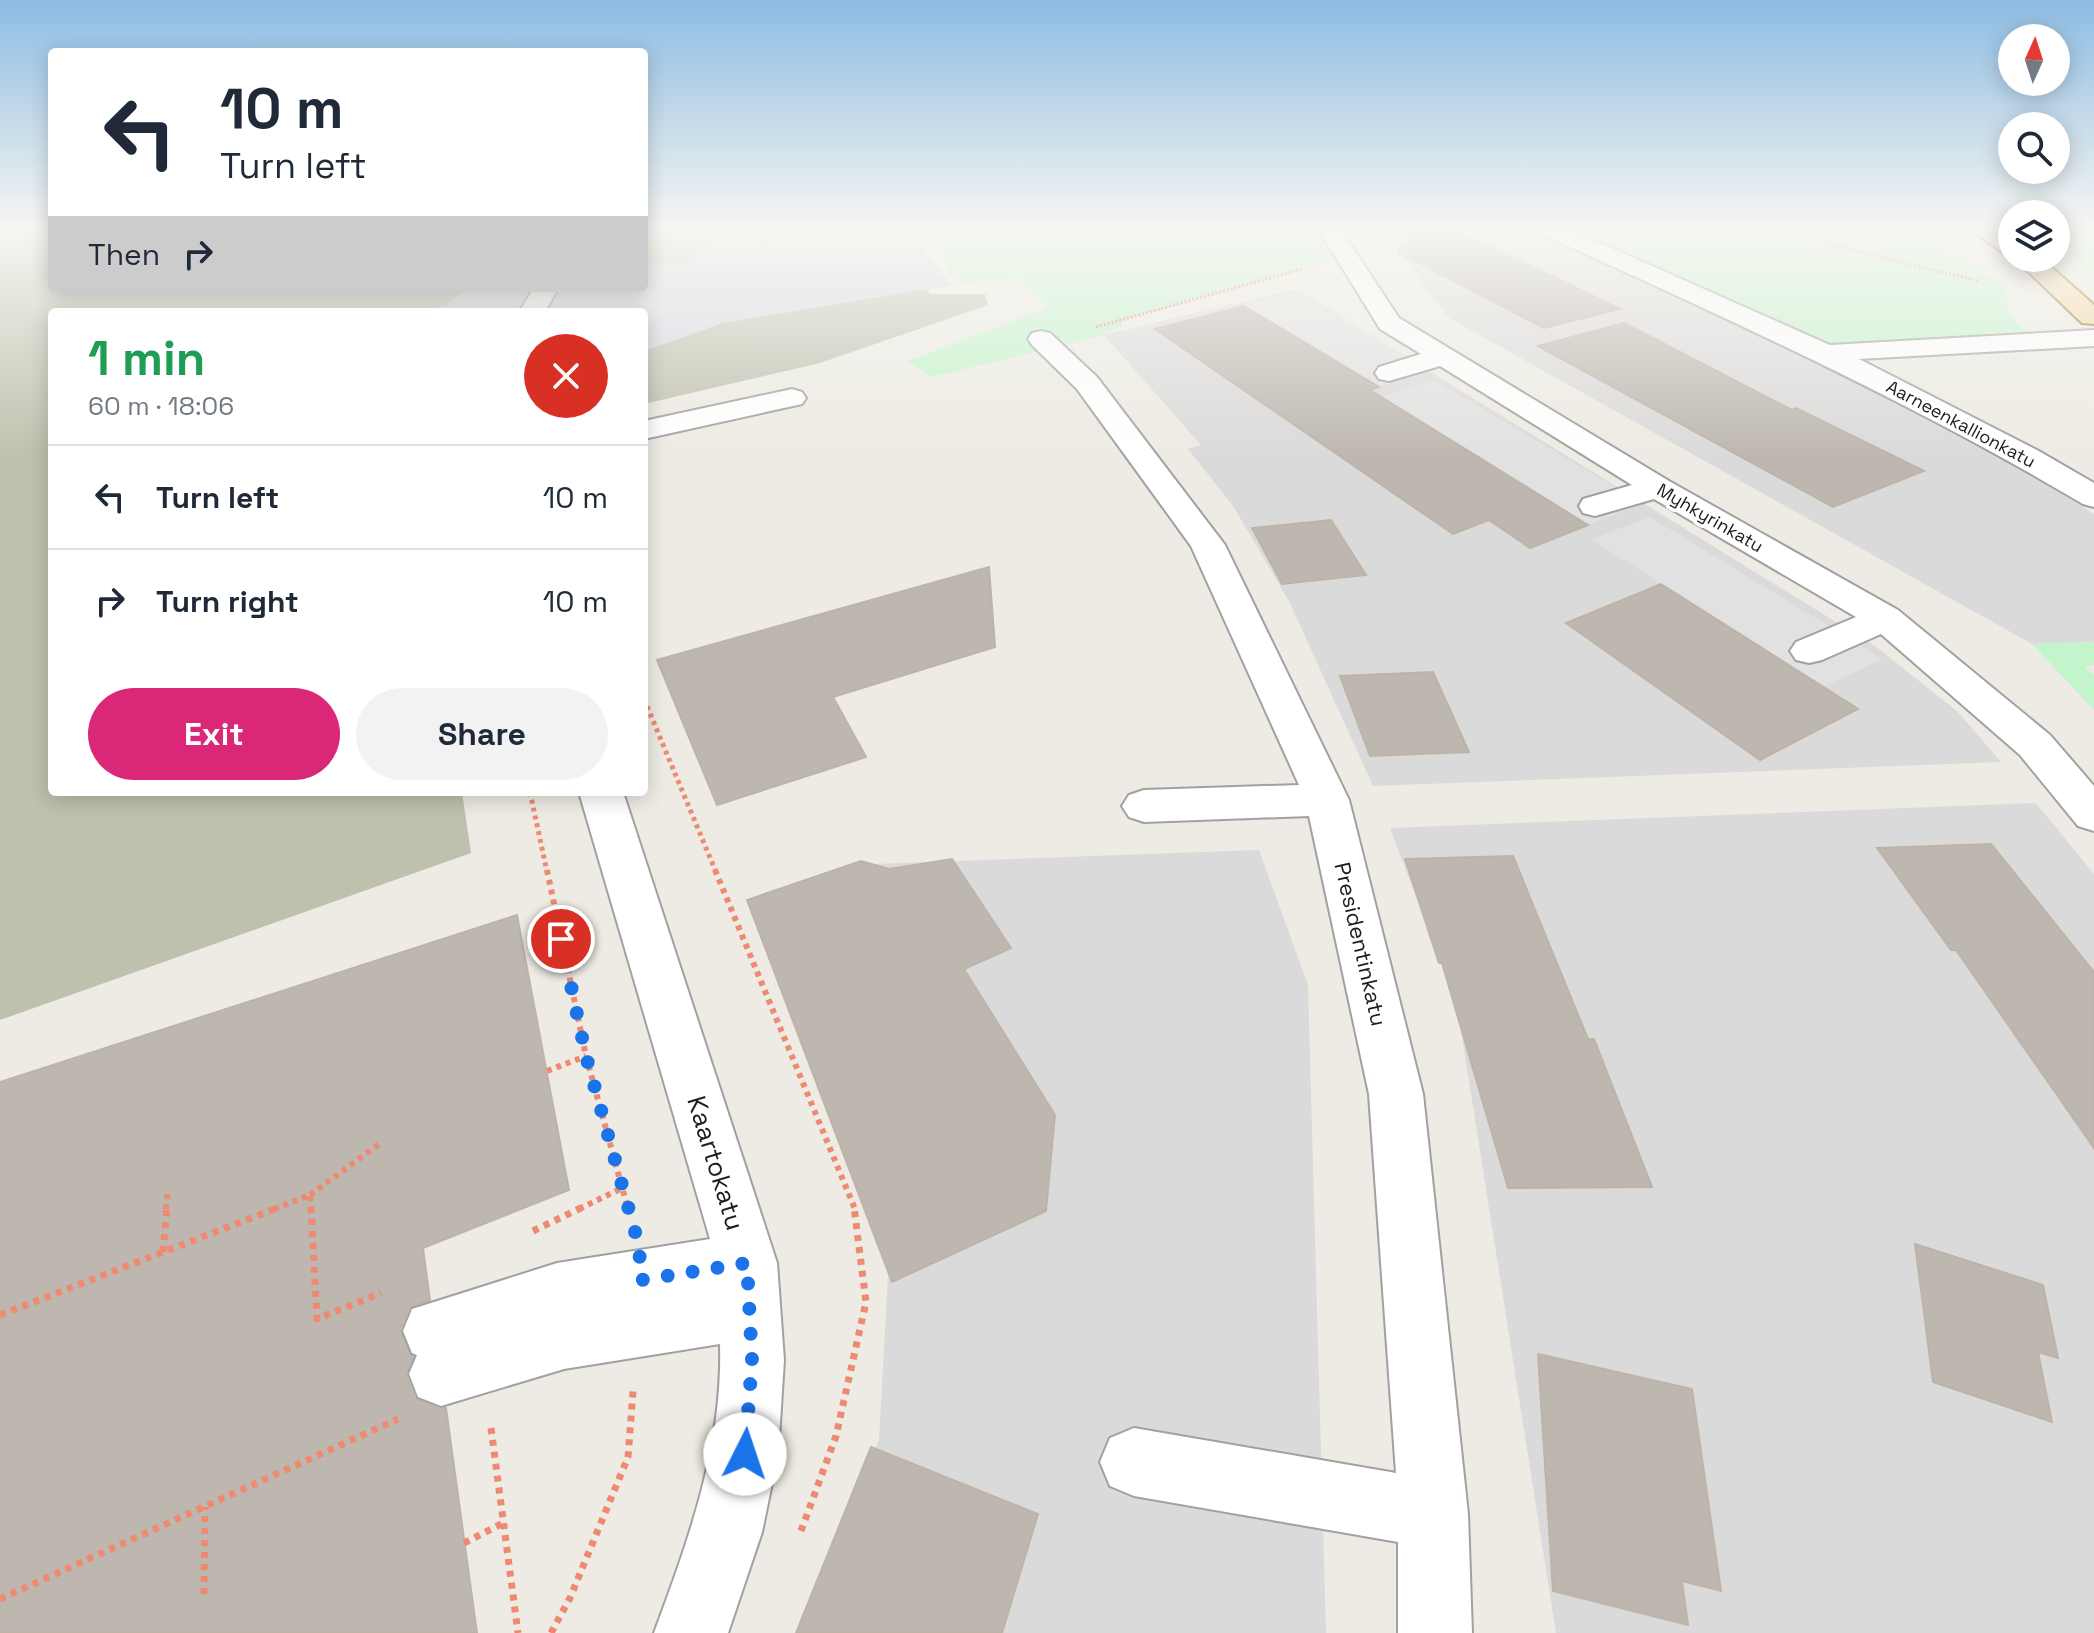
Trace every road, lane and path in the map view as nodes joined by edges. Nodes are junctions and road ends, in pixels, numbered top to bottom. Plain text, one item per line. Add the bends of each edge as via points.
1 (1179, 303) edge
2 (1376, 303) edge
3 (1715, 303) edge
4 (2074, 303) edge
5 (2093, 325) edge
6 (1089, 328) dead end
7 (1041, 339) dead end
8 (1826, 353) junction
9 (1442, 357) junction
10 (1389, 373) dead end
11 (792, 398) dead end
12 (648, 429) edge
13 (1658, 488) junction
14 (2094, 497) edge
15 (1595, 506) dead end
16 (1885, 618) junction
17 (1809, 651) dead end
18 (531, 796) edge
19 (602, 796) edge
20 (1327, 800) junction
21 (1144, 806) dead end
22 (2094, 815) edge
23 (586, 1056) junction
24 (547, 1071) dead end
25 (379, 1144) dead end
26 (168, 1189) dead end
27 (310, 1195) junction
28 (163, 1252) junction
29 (748, 1286) junction
30 (639, 1303) junction
31 (0, 1315) edge
32 (416, 1353) junction
33 (1134, 1462) dead end
34 (205, 1506) junction
35 (1433, 1514) junction
36 (503, 1523) dead end
37 (464, 1543) dead end
38 (204, 1594) dead end
39 (0, 1599) edge
40 (551, 1633) edge
41 (691, 1633) edge
42 (1435, 1633) edge

1 - 6 path
2 - 9 street, Myhkyrinkatu via 1389,323
3 - 8 street, Aarneenkallionkatu
4 - 5 main road
5 - 8 street, Aarneenkallionkatu
7 - 20 street, Presidentinkatu via 1087,383 1208,545
8 - 14 street, Aarneenkallionkatu
9 - 10 street
9 - 13 street, Myhkyrinkatu
11 - 12 street
13 - 15 street
13 - 16 street, Myhkyrinkatu
16 - 17 street
16 - 22 street, Myhkyrinkatu via 2035,745
18 - 23 path
19 - 29 street, Kaartokatu
20 - 21 street
20 - 35 street, Presidentinkatu via 1396,1094
23 - 24 path
23 - 30 path via 639,1246
25 - 27 path
26 - 28 path
27 - 28 path
27 - 32 path via 317,1319 388,1290
28 - 31 path
29 - 30 street
29 - 41 street, Kaartokatu via 752,1360 745,1454 727,1532
30 - 32 street via 531,1346
30 - 40 path via 628,1457
32 - 34 path via 401,1418
33 - 35 street
34 - 38 path
34 - 39 path
35 - 42 street, Presidentinkatu
36 - 37 path

